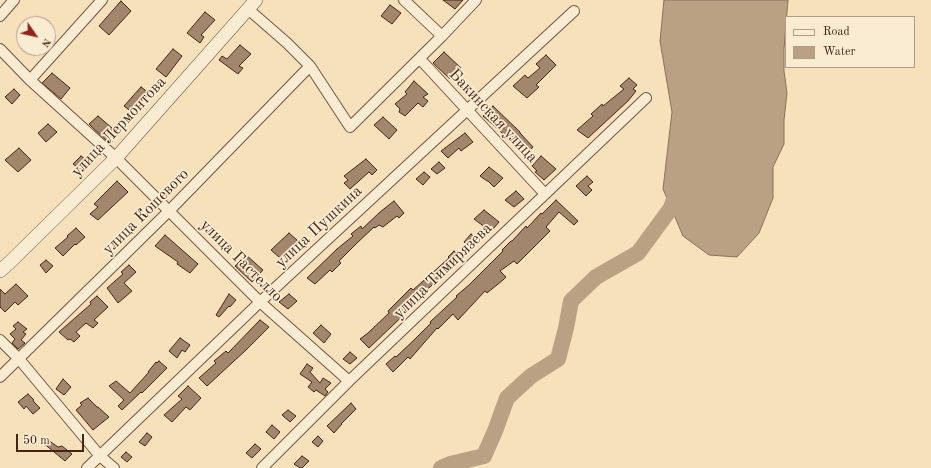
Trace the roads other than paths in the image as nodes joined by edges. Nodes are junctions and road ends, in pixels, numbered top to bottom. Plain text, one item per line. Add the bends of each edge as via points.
1 (14, 0) edge
2 (102, 0) edge
3 (404, 0) edge
4 (476, 0) edge
5 (252, 5) edge
6 (574, 11) dead end
7 (0, 16) edge
8 (442, 36) junction
9 (0, 50) edge
10 (420, 58) junction
11 (310, 66) junction
12 (30, 80) junction
13 (646, 98) dead end
14 (467, 110) junction
15 (116, 158) junction
16 (545, 194) junction
17 (169, 211) junction
18 (0, 271) edge
19 (260, 302) junction
20 (0, 340) edge
21 (19, 359) junction
22 (0, 376) edge
23 (349, 381) junction
24 (100, 456) junction
25 (87, 468) edge
26 (114, 468) edge
27 (262, 468) edge

1 - 7 street
2 - 12 street
3 - 8 street
4 - 8 street
5 - 11 street
5 - 15 street, улица Лермонтова
6 - 14 street, улица Пушкина
8 - 10 street
9 - 12 street, улица Гастелло
10 - 11 street via 350,127
10 - 14 street, Бакинская улица
11 - 17 street, улица Кошевого
12 - 15 street, улица Гастелло
13 - 16 street, улица Тимирязева
14 - 16 street, Бакинская улица
14 - 19 street, улица Пушкина
15 - 17 street, улица Гастелло
15 - 18 street, улица Лермонтова
16 - 23 street, улица Тимирязева
17 - 19 street, улица Гастелло
17 - 21 street, улица Кошевого
19 - 23 street, улица Гастелло
19 - 24 street, улица Пушкина
20 - 21 street
21 - 22 street, улица Кошевого
21 - 24 street
23 - 27 street, улица Тимирязева
24 - 25 street, улица Пушкина
24 - 26 street

